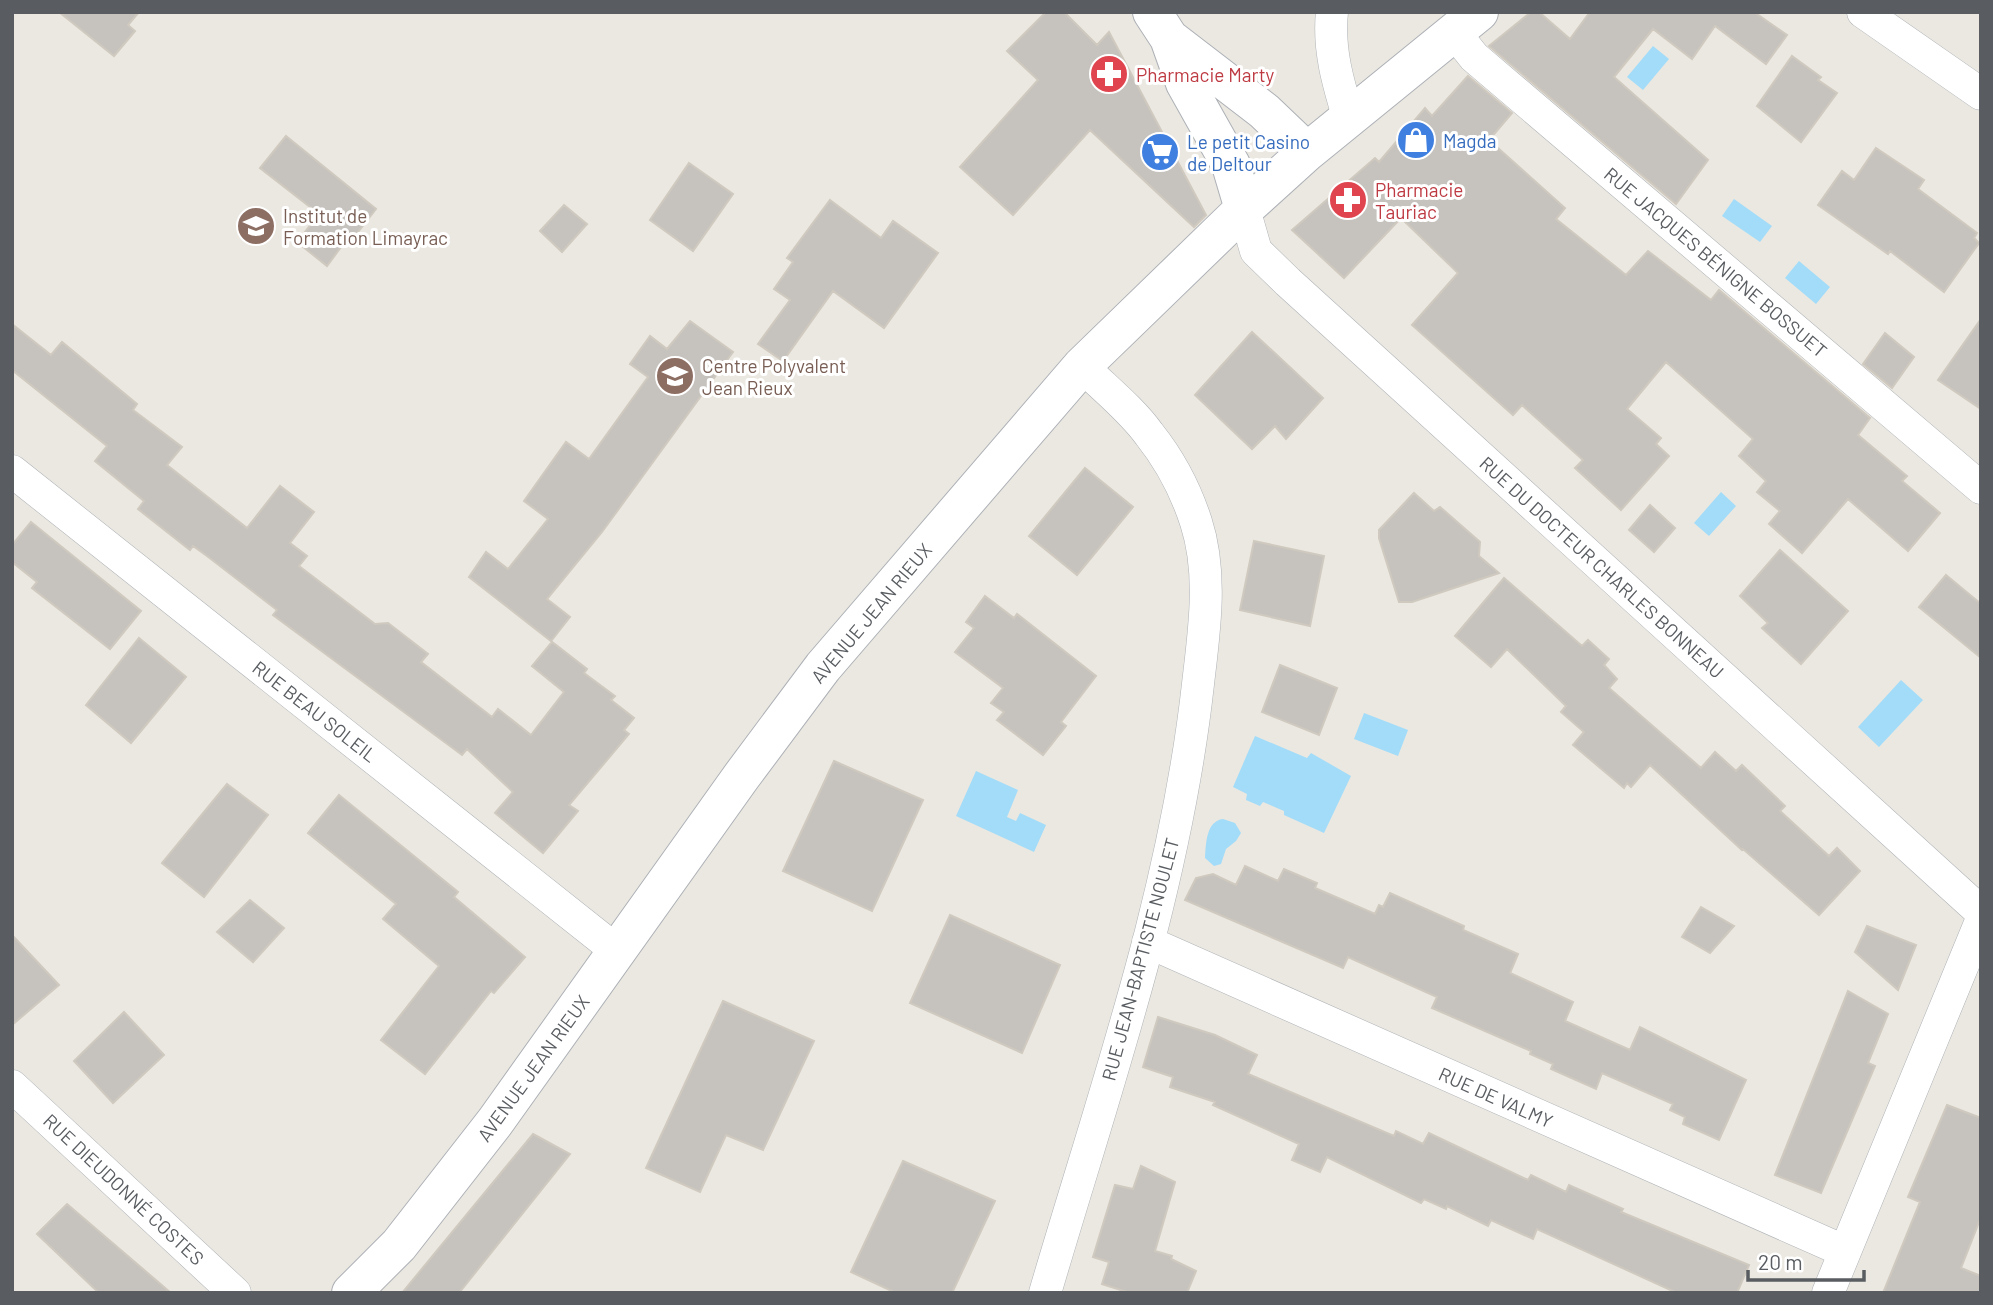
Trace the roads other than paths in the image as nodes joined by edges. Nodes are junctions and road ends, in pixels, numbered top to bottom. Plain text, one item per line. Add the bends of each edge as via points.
1 (1332, 12) edge
2 (1863, 12) edge
3 (1467, 22) edge
4 (1160, 25) edge
5 (1981, 94) edge
6 (1349, 118) junction
7 (1307, 152) junction
8 (1244, 209) junction
9 (1082, 366) junction
10 (12, 471) edge
11 (1981, 488) edge
12 (1981, 912) edge
13 (1981, 921) edge
14 (1148, 942) junction
15 (617, 951) junction
16 (12, 1086) edge
17 (1843, 1251) junction
18 (235, 1293) edge
19 (351, 1293) edge
20 (1045, 1293) edge
21 (1828, 1293) edge

1 - 6 street via 1334,69
2 - 5 street
3 - 6 main road, AVENUE JEAN RIEUX
3 - 11 street, RUE JACQUES BÉNIGNE BOSSUET via 1474,57
4 - 7 main road
4 - 8 main road via 1185,83 1231,165
6 - 7 main road, AVENUE JEAN RIEUX
7 - 8 main road, AVENUE JEAN RIEUX
8 - 9 main road, AVENUE JEAN RIEUX
8 - 12 street, RUE DU DOCTEUR CHARLES BONNEAU via 1256,251 1288,282
9 - 14 street, RUE JEAN-BAPTISTE NOULET via 1149,433 1182,488 1197,523 1203,553 1206,587 1193,734 1169,863
9 - 15 main road, AVENUE JEAN RIEUX via 823,667
10 - 15 street, RUE BEAU SOLEIL
13 - 17 street
14 - 17 street, RUE DE VALMY
14 - 20 street, RUE JEAN-BAPTISTE NOULET
15 - 19 main road, AVENUE JEAN RIEUX via 512,1099 399,1245
16 - 18 street, RUE DIEUDONNÉ COSTES
17 - 21 street

